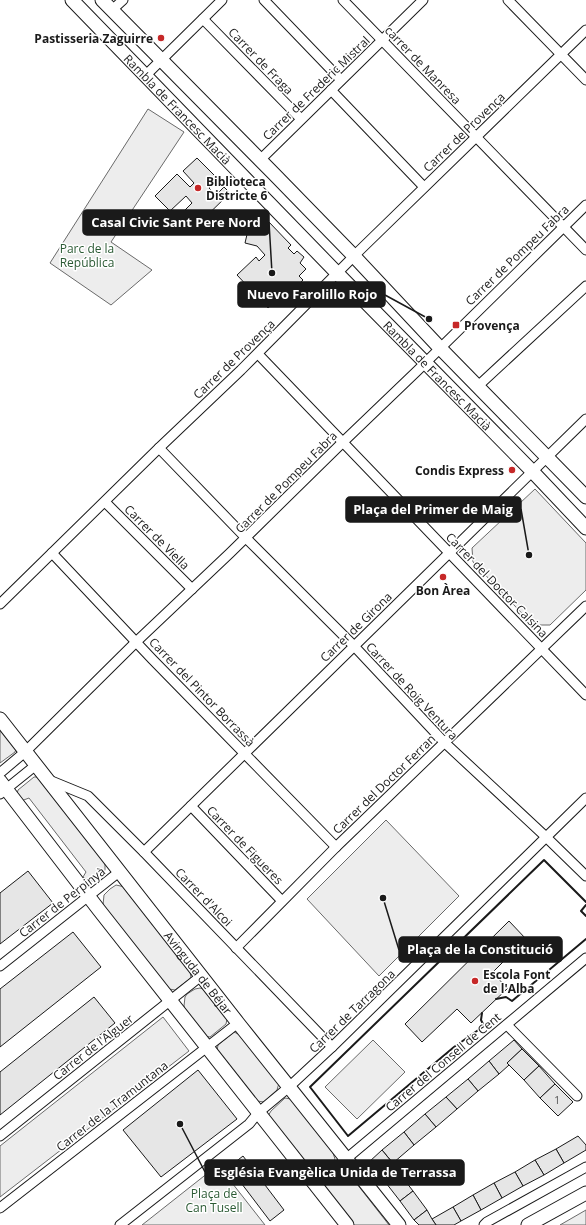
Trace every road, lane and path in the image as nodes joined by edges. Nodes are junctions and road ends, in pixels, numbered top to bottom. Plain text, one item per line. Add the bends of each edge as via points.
1 (72, 0) edge
2 (102, 0) edge
3 (123, 0) edge
4 (222, 0) edge
5 (264, 0) edge
6 (343, 0) edge
7 (423, 0) edge
8 (508, 0) edge
9 (112, 10) junction
10 (203, 19) junction
11 (586, 30) edge
12 (382, 40) junction
13 (561, 55) junction
14 (162, 60) junction
15 (145, 76) junction
16 (341, 80) junction
17 (586, 80) edge
18 (331, 90) junction
19 (301, 119) junction
20 (476, 137) junction
21 (260, 160) junction
22 (424, 187) junction
23 (586, 205) edge
24 (564, 227) junction
25 (586, 250) edge
26 (354, 256) junction
27 (337, 273) junction
28 (586, 286) edge
29 (440, 348) junction
30 (258, 354) junction
31 (425, 362) junction
32 (478, 386) junction
33 (586, 419) edge
34 (343, 442) junction
35 (160, 448) junction
36 (547, 457) junction
37 (532, 471) junction
38 (586, 498) edge
39 (105, 502) junction
40 (586, 528) edge
41 (246, 538) junction
42 (449, 552) junction
43 (52, 553) junction
44 (192, 589) junction
45 (0, 604) edge
46 (586, 606) edge
47 (136, 642) junction
48 (354, 646) junction
49 (541, 649) junction
50 (586, 695) edge
51 (0, 719) edge
52 (444, 742) junction
53 (25, 752) junction
54 (244, 753) junction
55 (36, 765) junction
56 (0, 773) edge
57 (47, 780) junction
58 (2, 788) edge
59 (586, 798) edge
60 (191, 806) junction
61 (546, 837) junction
62 (336, 847) junction
63 (144, 852) junction
64 (119, 872) junction
65 (586, 876) edge
66 (89, 896) junction
67 (282, 901) junction
68 (236, 948) junction
69 (586, 958) edge
70 (0, 966) edge
71 (201, 976) junction
72 (171, 1000) junction
73 (238, 1023) junction
74 (507, 1024) junction
75 (208, 1047) junction
76 (332, 1047) junction
77 (289, 1087) junction
78 (577, 1096) dead end
79 (259, 1112) junction
80 (0, 1136) edge
81 (347, 1159) junction
82 (586, 1167) edge
83 (315, 1185) junction
84 (586, 1193) edge
85 (0, 1208) edge
86 (120, 1225) edge
87 (347, 1225) edge
88 (399, 1225) edge
89 (484, 1225) edge
90 (528, 1225) edge

1 - 15 street, Rambla de Francesc Macià
2 - 9 street, Rambla de Francesc Macià
3 - 9 street
4 - 10 street
5 - 16 street
6 - 12 street, carrer de Manresa
7 - 12 street, Carrer de Frederic Mistral
8 - 13 street
9 - 14 street, Rambla de Francesc Macià
10 - 14 street
10 - 19 street, Carrer de Fraga
11 - 13 street, Carrer de Provença
12 - 16 street, Carrer de Frederic Mistral
12 - 20 street, carrer de Manresa
13 - 17 street
13 - 20 street, Carrer de Provença
14 - 15 street
14 - 21 street, Rambla de Francesc Macià
15 - 27 street, Rambla de Francesc Macià
16 - 18 street, Carrer de Frederic Mistral
18 - 19 street, Carrer de Frederic Mistral
18 - 22 street
19 - 21 street, Carrer de Frederic Mistral
20 - 22 street, Carrer de Provença
20 - 24 street, carrer de Manresa
21 - 26 street, Rambla de Francesc Macià
22 - 26 street, Carrer de Provença
23 - 24 street, Carrer de Pompeu Fabra
24 - 25 street, carrer de Manresa
24 - 29 street, Carrer de Pompeu Fabra
26 - 27 street, Carrer de Provença
26 - 29 street, Rambla de Francesc Macià
27 - 30 street, Carrer de Provença
27 - 31 street, Rambla de Francesc Macià
28 - 32 street
29 - 31 street, Carrer de Pompeu Fabra
29 - 32 street, Rambla de Francesc Macià
30 - 34 street, Carrer del Doctor Calsina
30 - 35 street, Carrer de Provença
31 - 34 street, Carrer de Pompeu Fabra
31 - 37 street, Rambla de Francesc Macià
32 - 36 street, Rambla de Francesc Macià
33 - 36 street, Carrer de Girona
34 - 41 street, Carrer de Pompeu Fabra
34 - 42 street, Carrer del Doctor Calsina
35 - 39 street, Carrer de Provença
35 - 41 street, Carrer de Roig Ventura
36 - 37 street, Carrer de Girona
36 - 38 street, Rambla de Francesc Macià
37 - 40 street, Rambla de Francesc Macià
37 - 42 street, Carrer de Girona
39 - 43 street, Carrer de Provença
39 - 44 street, Carrer de Viella
41 - 44 street, Carrer de Pompeu Fabra
41 - 48 street, Carrer de Roig Ventura
42 - 48 street, Carrer de Girona
42 - 49 street, Carrer del Doctor Calsina
43 - 45 street, Carrer de Provença
43 - 47 street, Carrer del Pintor Borrassà
44 - 47 street, Carrer de Pompeu Fabra
46 - 49 street, Carrer del Doctor Ferran
47 - 53 street, Carrer de Pompeu Fabra
47 - 54 street, Carrer del Pintor Borrassà
48 - 52 street, Carrer de Roig Ventura
48 - 54 street, Carrer de Girona
49 - 50 street, Carrer del Doctor Calsina
49 - 52 street, Carrer del Doctor Ferran
51 - 53 street, Avinguda de Béjar
52 - 61 street, Carrer de Roig Ventura
52 - 62 street, Carrer del Doctor Ferran
53 - 55 street, Avinguda de Béjar
53 - 56 street, Carrer de Pompeu Fabra
54 - 60 street, Carrer de Girona
54 - 62 street, Carrer del Pintor Borrassà
55 - 57 street, Avinguda de Béjar
55 - 58 street
57 - 63 street, Carrer d'Alcoi via 88,796
57 - 64 street, Avinguda de Béjar
58 - 66 street
59 - 61 street, Carrer de Tarragona
60 - 63 street, Carrer de Girona
60 - 67 street, Carrer de Figueres
61 - 65 street, Carrer de Roig Ventura
61 - 76 street, Carrer de Tarragona
62 - 67 street, Carrer del Doctor Ferran
63 - 68 street, Carrer d'Alcoi
64 - 66 street, Carrer de Perpinyà
64 - 71 street, Avinguda de Béjar
66 - 70 street, Carrer de Perpinyà
66 - 72 street
67 - 68 street, Carrer del Doctor Ferran
68 - 76 street, Carrer d'Alcoi
69 - 74 street, Carrer del Consell de Cent
71 - 72 street, Carrer de l'Alguer
71 - 73 street, Avinguda de Béjar
72 - 75 street
72 - 80 street, Carrer de l'Alguer
73 - 75 street, Carrer de la Tramuntana
73 - 77 street, Avinguda de Béjar
74 - 78 street
74 - 81 street, Carrer del Consell de Cent
75 - 79 street
75 - 85 street, Carrer de la Tramuntana
76 - 77 street, Carrer de Tarragona
77 - 79 street, Carrer de Tarragona
77 - 81 street, Avinguda de Béjar
79 - 83 street
79 - 86 street, Carrer de Tarragona via 249,1124
81 - 83 street, Carrer del Consell de Cent
81 - 88 street, Avinguda de Béjar
82 - 89 street
83 - 87 street
84 - 90 street

